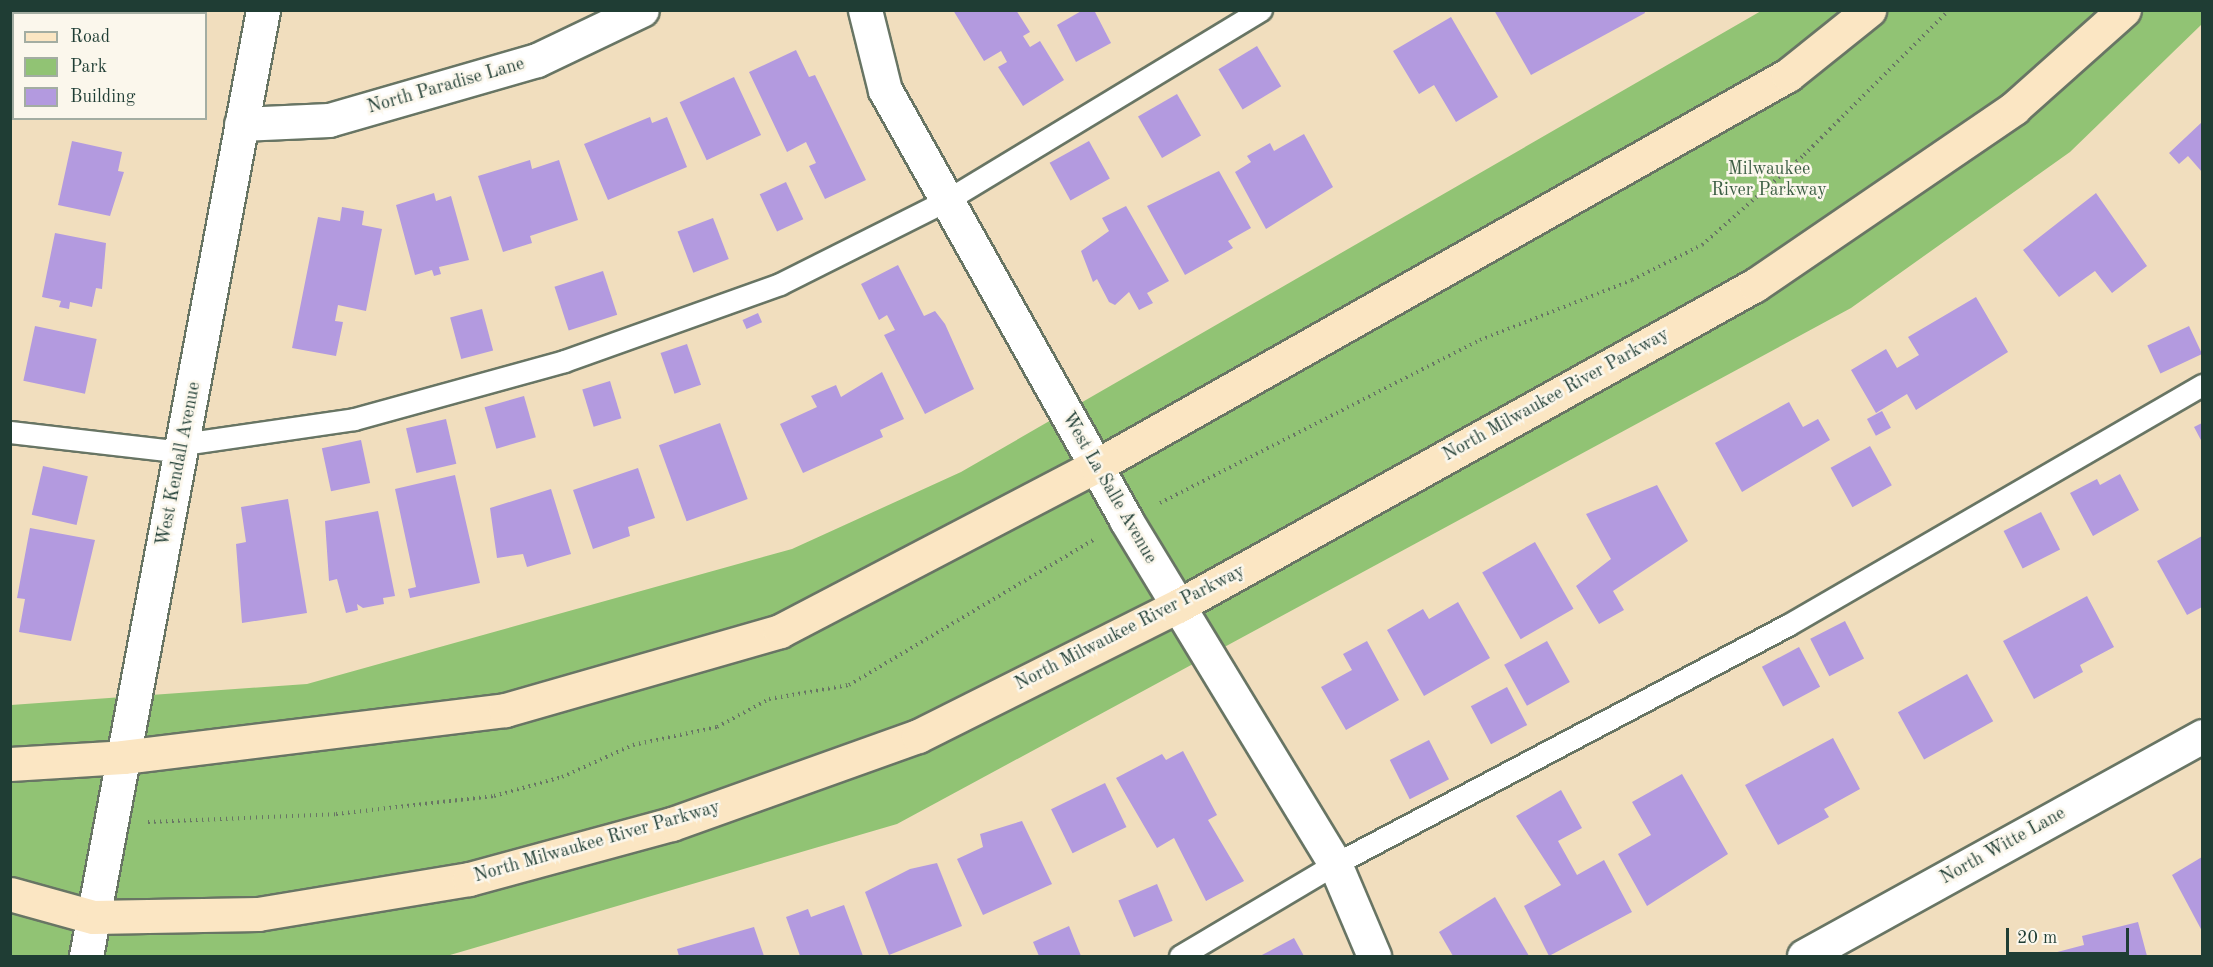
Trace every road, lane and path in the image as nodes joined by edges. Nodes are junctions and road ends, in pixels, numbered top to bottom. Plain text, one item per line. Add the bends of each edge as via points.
1 (263, 10) edge
2 (642, 10) edge
3 (865, 10) edge
4 (1262, 10) edge
5 (1869, 10) edge
6 (2124, 10) edge
7 (241, 124) junction
8 (947, 200) junction
9 (2202, 385) edge
10 (10, 432) edge
11 (182, 448) junction
12 (1096, 466) junction
13 (1178, 606) junction
14 (2202, 736) edge
15 (123, 757) junction
16 (10, 764) edge
17 (1335, 864) junction
18 (10, 894) edge
19 (93, 917) junction
20 (86, 957) edge
21 (1180, 957) edge
22 (1374, 957) edge
23 (1804, 957) edge

1 - 7 street, West Kendall Avenue
2 - 7 street, North Paradise Lane via 537,60 329,120
3 - 8 street, West La Salle Avenue via 885,90
4 - 8 lane
5 - 12 street via 1788,75
6 - 13 street, North Milwaukee River Parkway via 2014,108 1755,285
7 - 11 street, West Kendall Avenue
8 - 11 lane via 780,284 564,361 354,419
8 - 12 street, West La Salle Avenue
9 - 17 lane via 1788,624
10 - 11 lane
11 - 15 street, West Kendall Avenue
12 - 13 street, West La Salle Avenue
12 - 15 street via 780,631 506,710
13 - 17 street, West La Salle Avenue
13 - 19 street, North Milwaukee River Parkway via 918,736 672,824 469,879 258,914
14 - 23 street, North Witte Lane
15 - 16 street
15 - 19 street, West Kendall Avenue
17 - 21 lane
17 - 22 street, West La Salle Avenue
18 - 19 street, North Milwaukee River Parkway
19 - 20 street, West Kendall Avenue

